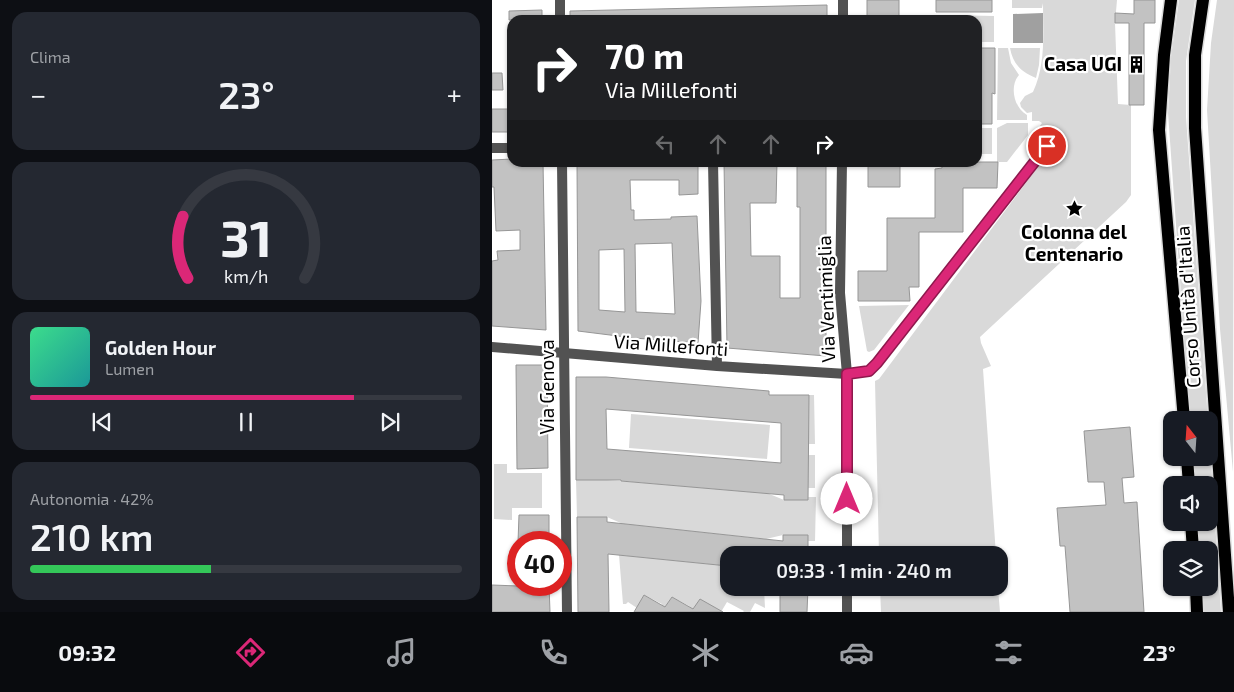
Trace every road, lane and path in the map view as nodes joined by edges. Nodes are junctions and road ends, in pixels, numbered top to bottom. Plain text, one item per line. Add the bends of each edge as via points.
1 (560, 0) edge
2 (843, 0) edge
3 (1171, 0) edge
4 (1203, 0) edge
5 (560, 15) edge
6 (843, 15) edge
7 (1047, 146) dead end
8 (492, 148) edge
9 (507, 148) edge
10 (562, 167) edge
11 (713, 167) edge
12 (842, 167) edge
13 (492, 347) edge
14 (564, 354) junction
15 (717, 366) junction
16 (847, 374) junction
17 (1183, 411) edge
18 (847, 546) edge
19 (847, 596) edge
20 (1197, 596) edge
21 (566, 612) edge
22 (847, 612) edge
23 (1198, 612) edge
24 (1229, 612) edge

1 - 5 street
2 - 6 street
3 - 17 main road, Corso Unità d'Italia via 1159,130
4 - 24 main road, Corso Unità d'Italia via 1195,55 1195,128
7 - 16 street, Via Millefonti via 877,363 869,371
8 - 9 street
10 - 14 street, Via Genova
11 - 15 street
12 - 16 street, Via Ventimiglia via 840,293
13 - 14 street, Via Millefonti
14 - 15 street, Via Millefonti
14 - 21 street, Via Genova
15 - 16 street, Via Millefonti
16 - 18 street, Via Ventimiglia
19 - 22 street
20 - 23 main road

